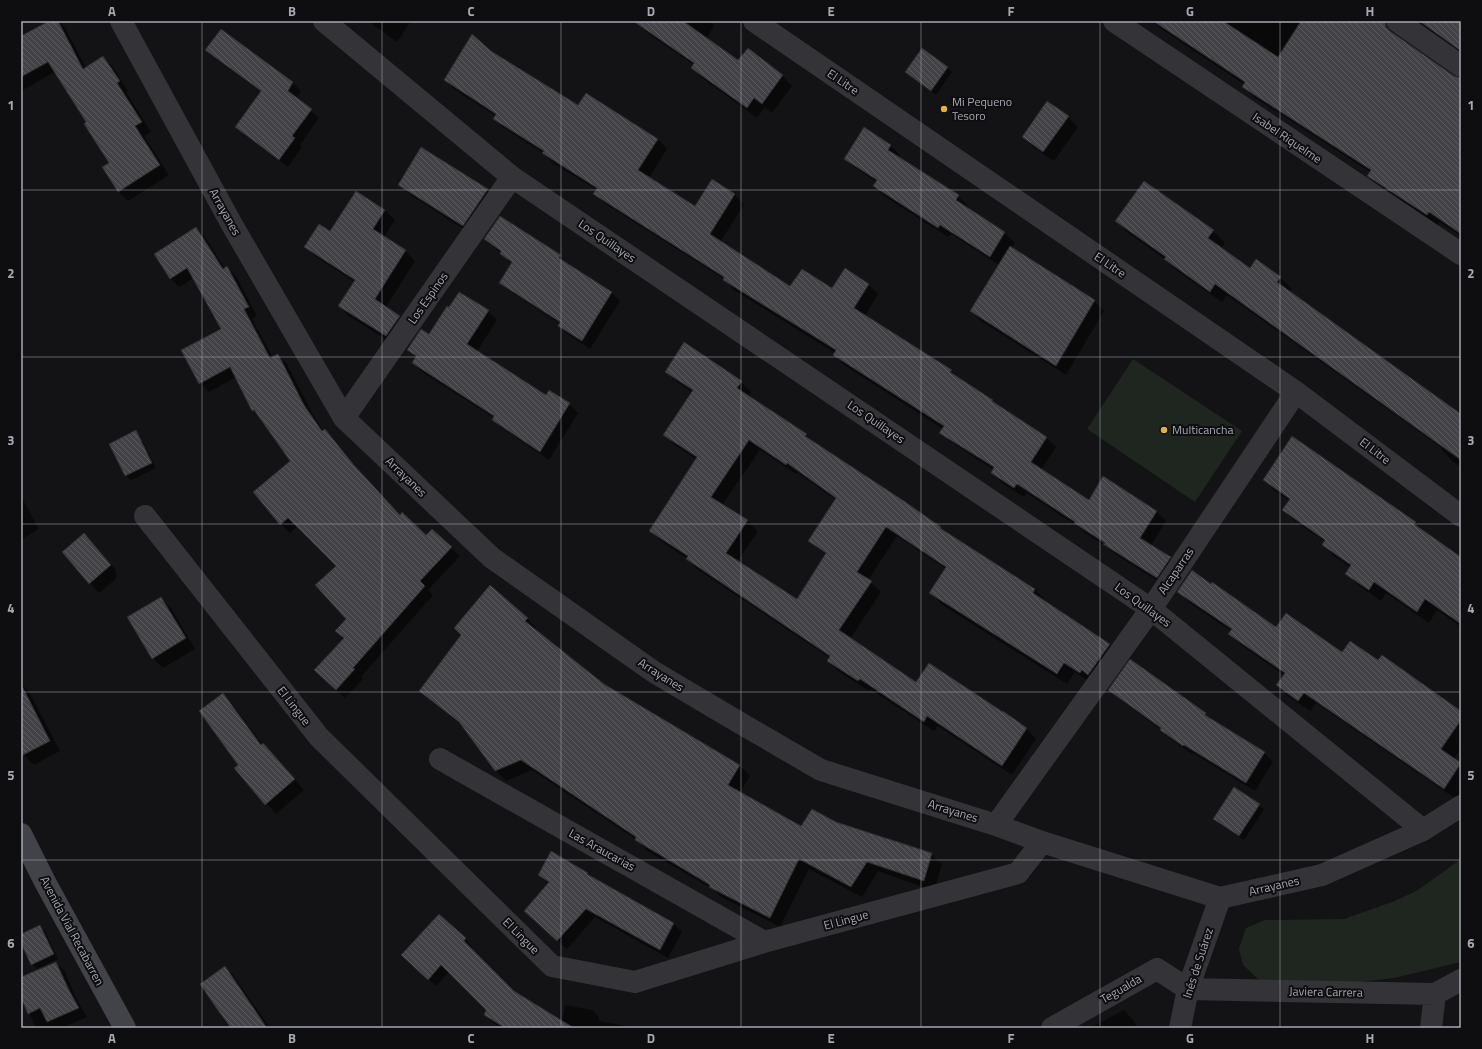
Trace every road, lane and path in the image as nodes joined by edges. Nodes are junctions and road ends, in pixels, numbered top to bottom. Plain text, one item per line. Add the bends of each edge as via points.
1 (121, 21) edge
2 (324, 21) edge
3 (754, 21) edge
4 (1114, 21) edge
5 (1398, 21) edge
6 (1461, 66) edge
7 (512, 177) junction
8 (1461, 254) edge
9 (1296, 392) junction
10 (344, 418) junction
11 (145, 516) dead end
12 (1461, 516) edge
13 (1151, 609) junction
14 (440, 759) dead end
15 (1461, 806) edge
16 (996, 824) junction
17 (1423, 830) junction
18 (21, 834) edge
19 (1042, 842) junction
20 (1220, 898) junction
21 (764, 942) junction
22 (1461, 980) edge
23 (1188, 989) junction
24 (1435, 994) junction
25 (125, 1028) edge
26 (1052, 1028) edge
27 (1180, 1028) edge
28 (1431, 1028) edge

1 - 10 street, Arrayanes via 231,223
2 - 7 street, Los Quillayes
3 - 9 street, El Litre
4 - 8 street, Isabel Riquelme
5 - 6 street
7 - 10 street, Los Espinos
7 - 13 street, Los Quillayes
9 - 12 street, El Litre
9 - 13 street, Alcaparras
10 - 16 street, Arrayanes via 492,558 654,672 821,770
11 - 21 street, El Lingue via 319,737 552,966 635,982
13 - 16 street, Alcaparras
13 - 17 street, Los Quillayes
14 - 21 street, Las Araucarias
15 - 17 street, Arrayanes
16 - 19 street, Arrayanes
17 - 20 street, Arrayanes via 1322,875
18 - 25 main road, Avenida Vial Recabarren
19 - 20 street, Arrayanes
19 - 21 street, El Lingue via 1018,873
20 - 23 street, Inés de Suárez
22 - 24 street, Javiera Carrera
23 - 24 street, Javiera Carrera
23 - 26 street, Tegualda via 1157,969
23 - 27 street, Inés de Suárez
24 - 28 street

